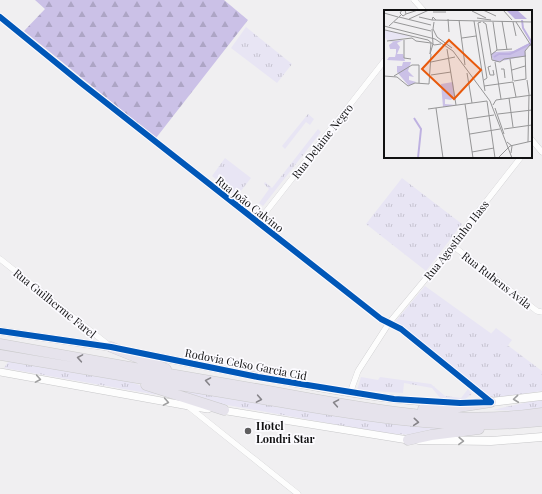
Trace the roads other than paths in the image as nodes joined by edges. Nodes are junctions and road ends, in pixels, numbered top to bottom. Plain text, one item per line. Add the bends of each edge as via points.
1 (414, 0) edge
2 (423, 10) edge
3 (0, 17) edge
4 (384, 61) edge
5 (532, 140) edge
6 (542, 152) edge
7 (520, 158) edge
8 (258, 222) junction
9 (452, 245) junction
10 (0, 259) edge
11 (542, 312) edge
12 (389, 323) junction
13 (0, 331) edge
14 (0, 344) edge
15 (111, 347) junction
16 (0, 355) edge
17 (0, 372) edge
18 (126, 376) junction
19 (187, 377) junction
20 (350, 392) junction
21 (542, 396) edge
22 (491, 402) junction
23 (189, 406) junction
24 (224, 410) junction
25 (374, 410) junction
26 (542, 413) edge
27 (542, 421) edge
28 (521, 424) junction
29 (542, 437) edge
30 (408, 440) junction
31 (298, 494) edge

1 - 2 street
3 - 8 street, Rua João Calvino
4 - 8 street, Rua Delaine Negro
5 - 6 street
7 - 9 street, Rua Agostinho Hass
8 - 12 street, Rua João Calvino
9 - 11 street, Rua Rubens Avila
9 - 12 street, Rua Agostinho Hass
10 - 15 street, Rua Guilherme Farel
12 - 20 street, Rua Agostinho Hass via 358,371
12 - 22 street, Rua João Calvino via 401,329
13 - 15 street, Rodovia Celso Garcia Cid
19 -> 14 highway, Rodovia Celso Garcia Cid
15 - 19 highway
15 - 20 street, Rodovia Celso Garcia Cid via 258,377
16 - 18 highway
17 -> 23 street
18 - 24 highway
18 -> 28 highway via 338,412 416,422
25 -> 19 highway, Rodovia Celso Garcia Cid
20 - 22 street, Rodovia Celso Garcia Cid via 436,403
21 -> 22 main road, Rodovia Celso Garcia Cid
22 - 25 highway via 452,408
23 - 24 street
23 - 31 street
24 - 30 street
25 - 26 highway, Rodovia Celso Garcia Cid via 489,418
27 - 28 highway
28 - 30 highway
30 -> 29 main road via 484,441

